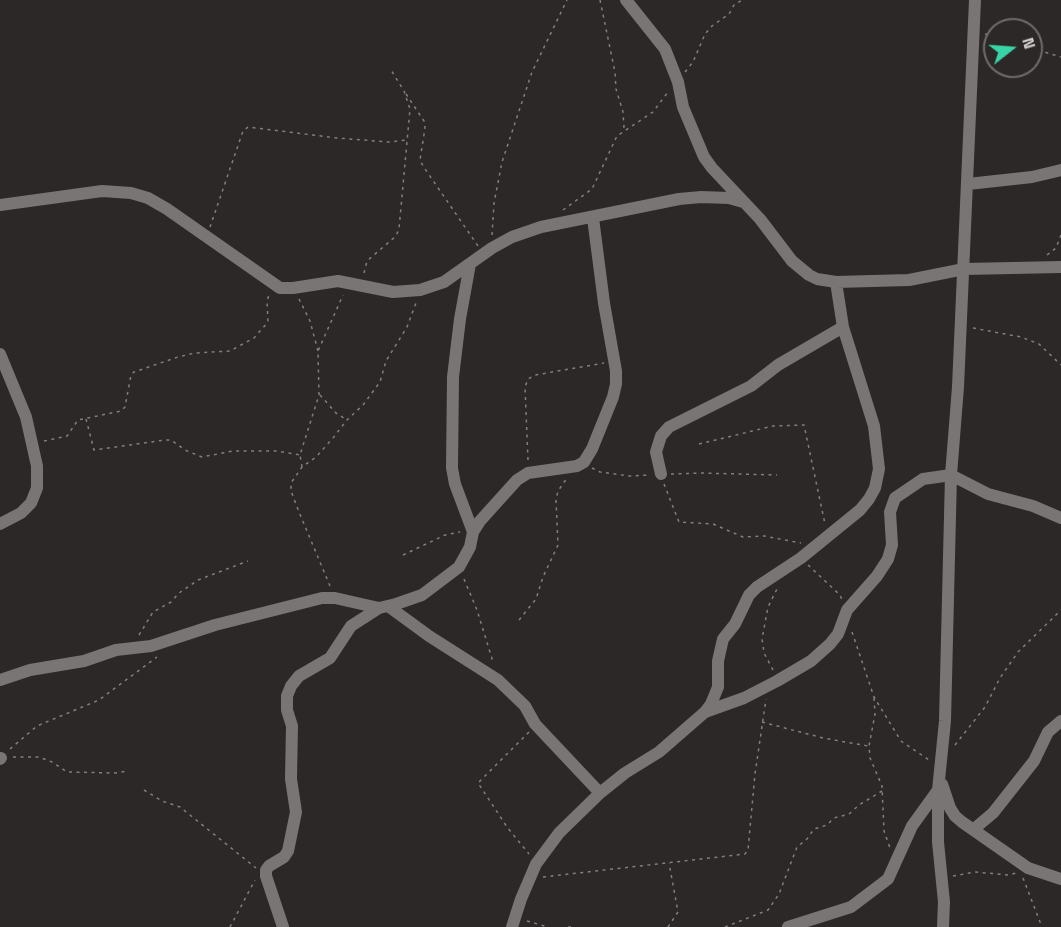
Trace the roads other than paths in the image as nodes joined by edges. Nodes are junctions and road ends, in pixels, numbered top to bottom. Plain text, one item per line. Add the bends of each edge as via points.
1 (626, 0) edge
2 (975, 0) edge
3 (1061, 170) edge
4 (968, 184) junction
5 (743, 202) junction
6 (0, 205) edge
7 (593, 218) junction
8 (470, 264) junction
9 (1061, 267) edge
10 (964, 269) junction
11 (836, 282) junction
12 (843, 327) junction
13 (0, 354) edge
14 (661, 474) road end
15 (951, 475) junction
16 (1061, 518) edge
17 (0, 524) edge
18 (473, 530) junction
19 (383, 607) junction
20 (0, 680) edge
21 (705, 712) junction
22 (1061, 721) edge
23 (940, 781) junction
24 (600, 793) junction
25 (974, 829) junction
26 (1061, 879) edge
27 (513, 922) edge
28 (284, 927) edge
29 (788, 927) edge
30 (943, 927) edge

1 - 5 street via 661,43 704,157
2 - 4 street
3 - 4 street
4 - 10 street
5 - 7 street via 729,198 679,199
5 - 11 street via 792,261 817,279
6 - 8 street via 102,191 148,198 280,288 338,281 393,292 420,290 444,282
7 - 8 street via 541,227 512,237
7 - 18 street via 614,362 613,397 592,449 580,464 528,473 506,490
8 - 18 street via 453,377 452,468
9 - 10 street
10 - 11 street via 909,280
10 - 15 street
11 - 12 street
12 - 14 street via 778,365 752,386 669,427 656,452
12 - 21 street via 874,426 879,469 875,488 860,510 749,595 723,639 718,687
13 - 17 street via 26,417 38,466 37,488 31,503
15 - 16 street via 988,494
15 - 21 street via 923,479 895,498 888,559 846,612 830,644 812,660 744,699
15 - 23 street
18 - 19 street via 470,547 459,567 423,595
19 - 20 street via 322,598 214,625 170,642 116,650
19 - 24 street via 498,680
19 - 28 street via 351,626 330,658 299,676 287,696 296,812 288,851 260,878
21 - 24 street via 666,746
22 - 25 street via 1048,732 1034,761 993,813
23 - 25 street via 955,816
23 - 29 street via 912,826 888,879 851,907
23 - 30 street
24 - 27 street via 559,833 536,864
25 - 26 street via 1028,868

